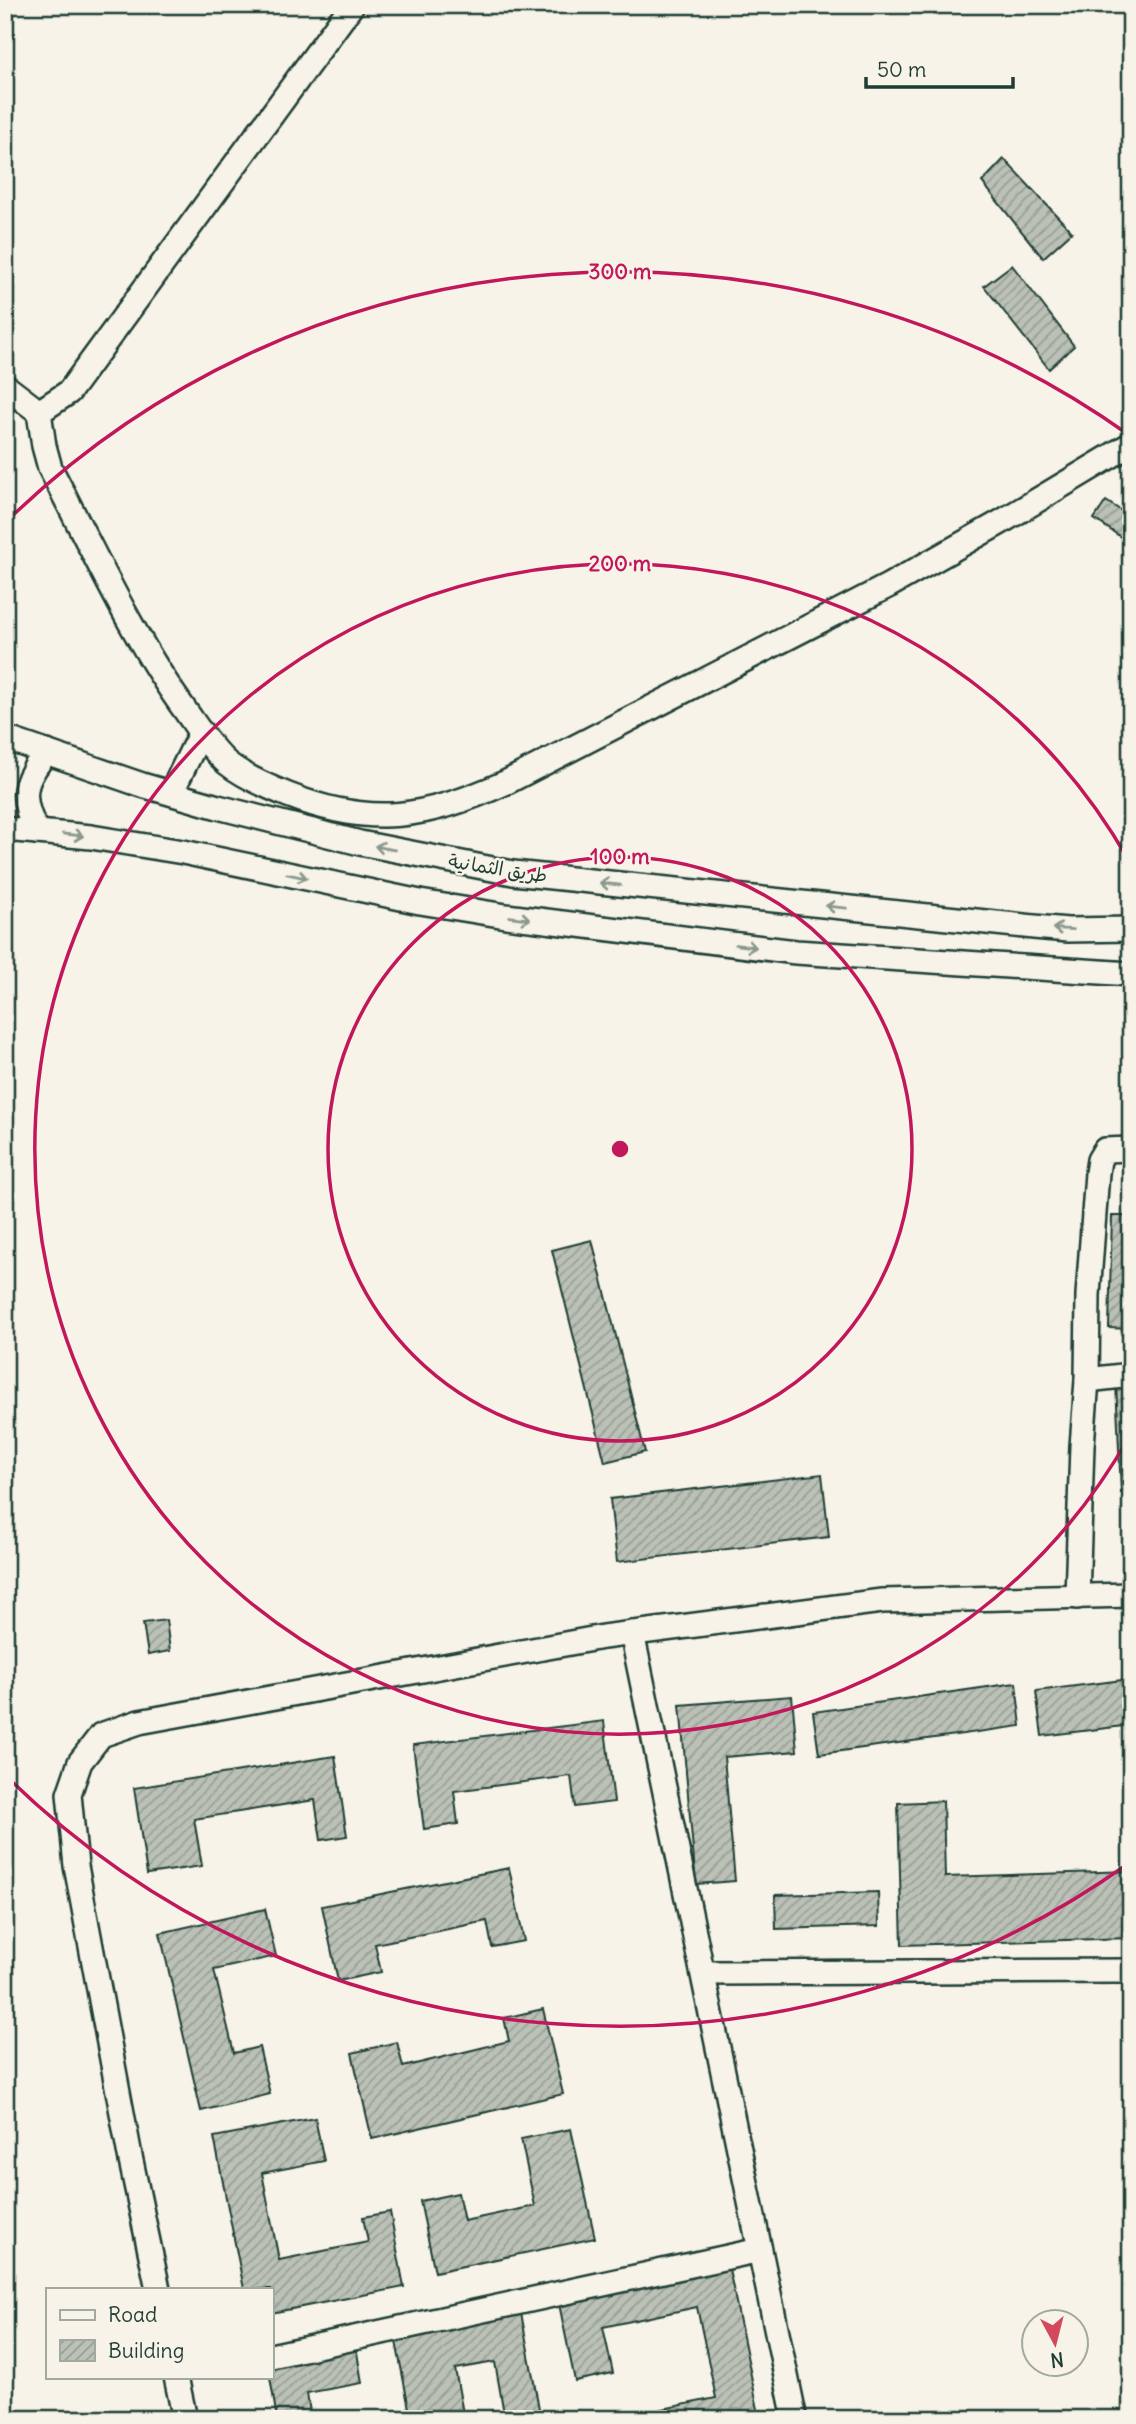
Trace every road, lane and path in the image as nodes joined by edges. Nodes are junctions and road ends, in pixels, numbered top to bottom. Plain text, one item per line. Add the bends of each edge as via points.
1 (352, 5) edge
2 (5, 386) edge
3 (39, 412) junction
4 (1131, 444) edge
5 (201, 732) junction
6 (5, 738) edge
7 (47, 752) junction
8 (171, 793) junction
9 (5, 829) edge
10 (37, 832) junction
11 (1131, 929) edge
12 (1131, 974) edge
13 (1131, 1149) edge
14 (1131, 1375) edge
15 (1087, 1380) junction
16 (1131, 1595) edge
17 (1077, 1597) junction
18 (632, 1633) junction
19 (1131, 1970) edge
20 (703, 1973) junction
21 (760, 2250) junction
22 (158, 2288) edge
23 (273, 2356) edge
24 (177, 2378) edge
25 (185, 2419) edge
26 (795, 2419) edge

1 - 3 street via 69,393
2 - 3 street
3 - 5 street via 50,468 160,677
4 - 5 street via 888,586 465,801 401,815 331,810 274,790 228,764
5 - 8 street
6 - 7 street, طريق الثمانية
7 - 8 street, طريق الثمانية
7 - 10 street via 33,768 25,790 27,812
11 -> 8 street, طريق الثمانية via 1045,928 513,873 360,844
9 - 10 street
10 -> 12 street via 183,852 506,916 796,952
13 - 15 street via 1105,1150 1099,1160 1088,1295
14 - 15 street
15 - 17 street
16 - 17 street
17 - 18 street via 882,1601
18 - 20 street
18 - 22 street via 139,1722 100,1735 80,1762 69,1794 76,1866
19 - 20 street
20 - 21 street
21 - 23 street
21 - 26 street
24 - 25 street

